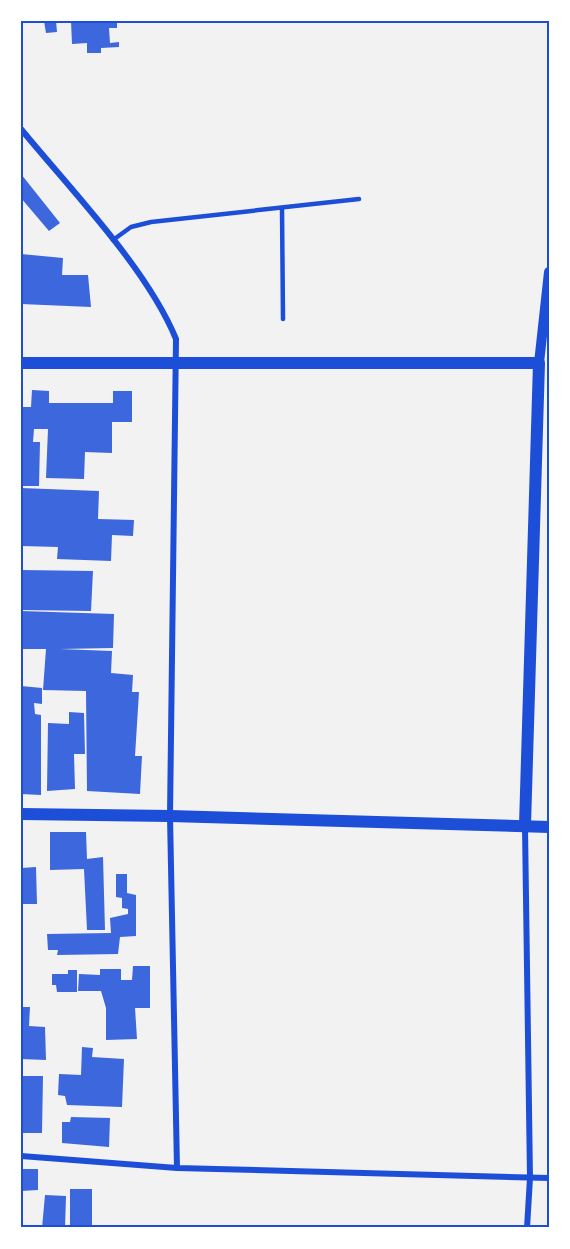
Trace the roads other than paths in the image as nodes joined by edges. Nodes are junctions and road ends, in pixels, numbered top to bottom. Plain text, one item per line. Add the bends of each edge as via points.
1 (21, 129) edge
2 (359, 199) dead end
3 (282, 208) junction
4 (113, 241) junction
5 (549, 272) edge
6 (283, 320) dead end
7 (177, 362) junction
8 (21, 363) edge
9 (544, 364) edge
10 (21, 814) edge
11 (170, 816) junction
12 (525, 825) junction
13 (549, 827) edge
14 (21, 1156) edge
15 (177, 1168) junction
16 (530, 1178) junction
17 (549, 1178) edge
18 (526, 1228) edge

1 - 4 street
2 - 3 lane
3 - 4 lane via 150,222 131,227
3 - 6 lane
4 - 7 street via 165,312 176,339
5 - 9 street
7 - 8 main road
7 - 9 main road
7 - 11 street
9 - 12 main road
10 - 11 main road
11 - 12 main road
11 - 15 street
12 - 13 main road
12 - 16 street
14 - 15 street
15 - 16 street
16 - 17 street
16 - 18 street

